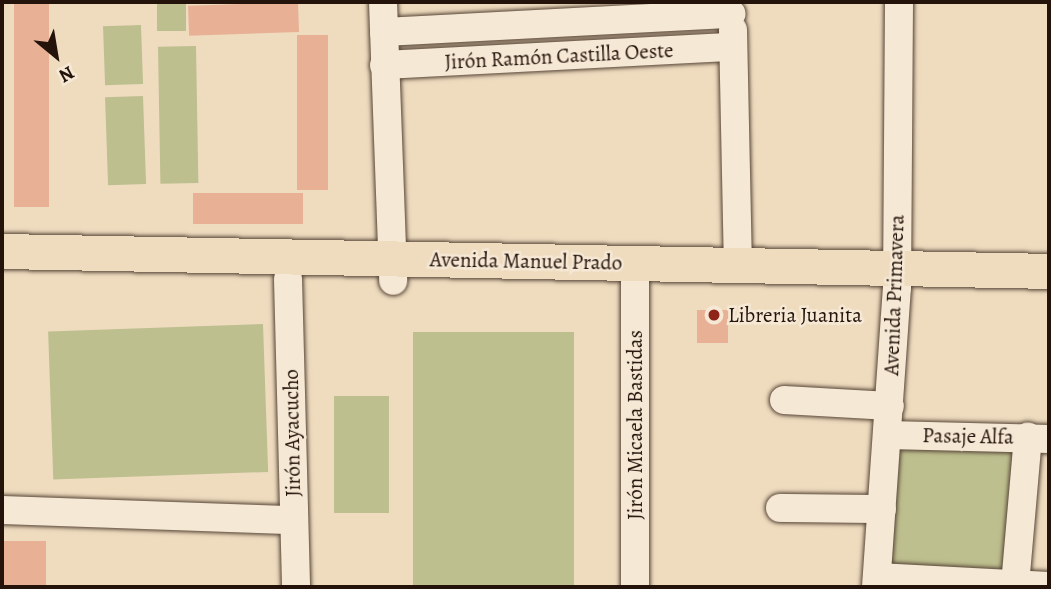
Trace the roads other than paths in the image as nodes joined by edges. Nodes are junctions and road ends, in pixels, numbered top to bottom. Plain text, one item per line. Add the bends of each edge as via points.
1 (383, 2) edge
2 (899, 2) edge
3 (732, 8) edge
4 (384, 32) junction
5 (733, 47) junction
6 (384, 65) junction
7 (2, 251) edge
8 (738, 265) junction
9 (393, 269) junction
10 (1049, 271) edge
11 (635, 273) junction
12 (2, 275) edge
13 (897, 278) junction
14 (288, 279) junction
15 (1049, 292) edge
16 (784, 400) dead end
17 (890, 406) junction
18 (888, 435) junction
19 (1038, 438) edge
20 (780, 508) dead end
21 (882, 509) junction
22 (2, 510) edge
23 (294, 520) junction
24 (876, 582) edge
25 (1016, 585) junction
26 (1049, 586) edge
27 (296, 587) edge
28 (635, 587) edge

1 - 4 street
2 - 13 street, Avenida Primavera
3 - 4 street, Jirón Ramón Castilla Oeste
3 - 5 street
4 - 6 street
5 - 6 street, Jirón Ramón Castilla Oeste
5 - 8 street
6 - 9 street
7 - 9 main road, Avenida Manuel Prado
8 - 11 main road, Avenida Manuel Prado
8 - 13 main road, Avenida Manuel Prado
9 - 11 main road, Avenida Manuel Prado
9 - 14 main road, Avenida Manuel Prado
10 - 13 main road, Avenida Manuel Prado
11 - 13 main road, Avenida Manuel Prado
11 - 28 street, Jirón Micaela Bastidas
12 - 14 main road, Avenida Manuel Prado
13 - 15 main road, Avenida Manuel Prado
13 - 17 street, Avenida Primavera
14 - 23 street, Jirón Ayacucho
16 - 17 street
17 - 18 street, Avenida Primavera
18 - 19 street, Pasaje Alfa
18 - 21 street, Avenida Primavera
19 - 25 street
20 - 21 street
21 - 24 street, Avenida Primavera
22 - 23 street
23 - 27 street, Jirón Ayacucho
24 - 25 street
25 - 26 street

